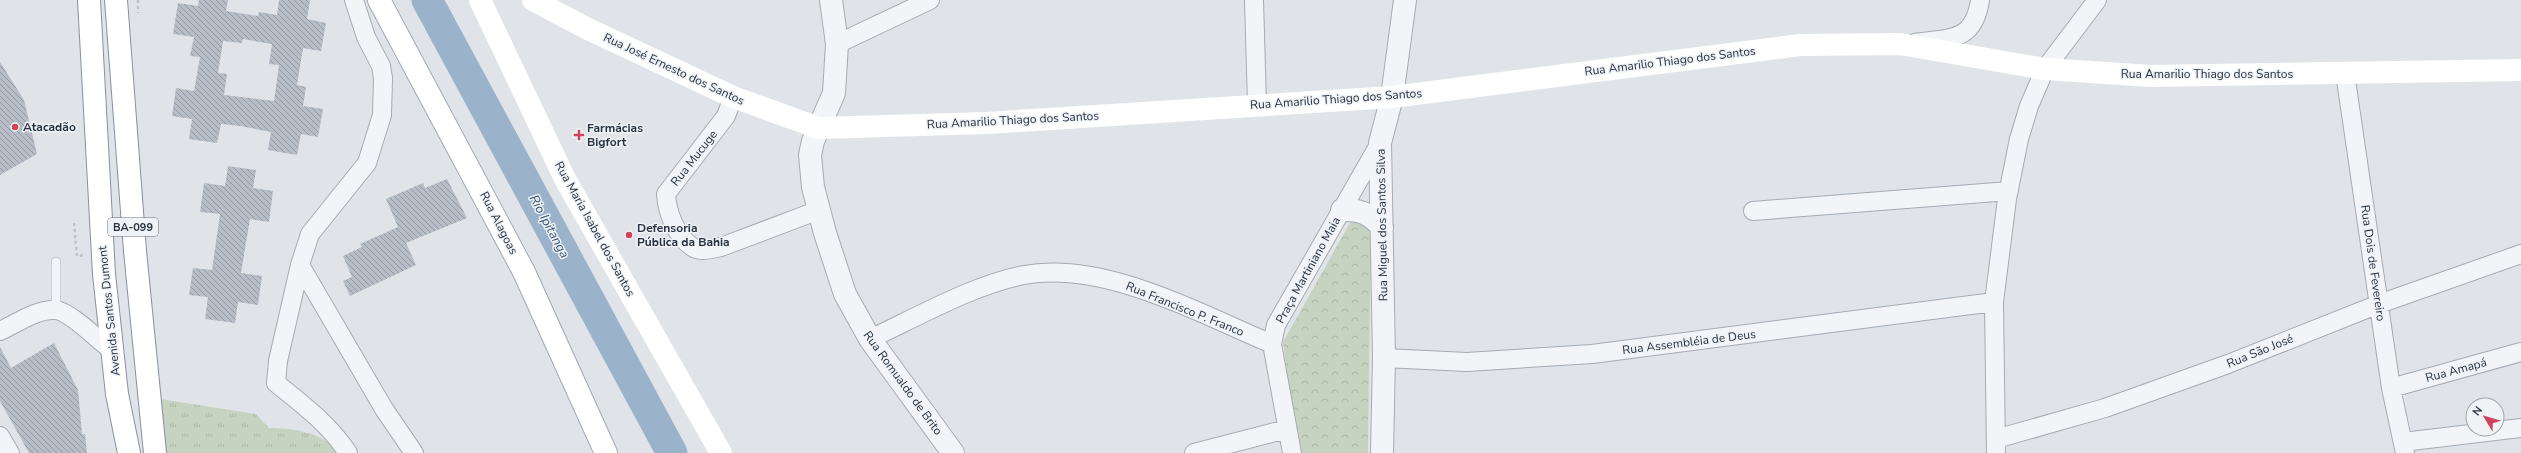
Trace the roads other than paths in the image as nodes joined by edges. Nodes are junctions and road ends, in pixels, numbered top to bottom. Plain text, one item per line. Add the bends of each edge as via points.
1 (116, 0) edge
2 (354, 0) edge
3 (378, 0) edge
4 (480, 0) edge
5 (831, 0) edge
6 (930, 0) edge
7 (1254, 0) edge
8 (1405, 0) edge
9 (1980, 0) edge
10 (2097, 0) edge
11 (536, 1) edge
12 (86, 5) edge
13 (837, 44) junction
14 (1900, 44) junction
15 (2045, 69) junction
16 (2521, 70) edge
17 (2345, 73) junction
18 (733, 97) junction
19 (1392, 97) junction
20 (1257, 105) junction
21 (819, 128) junction
22 (1380, 143) junction
23 (2009, 191) junction
24 (819, 210) junction
25 (1342, 210) junction
26 (1753, 211) dead end
27 (1382, 227) junction
28 (2521, 254) edge
29 (56, 262) dead end
30 (300, 265) junction
31 (1994, 302) junction
32 (2379, 304) junction
33 (56, 310) junction
34 (0, 331) edge
35 (870, 340) junction
36 (1272, 344) junction
37 (112, 351) junction
38 (2521, 352) edge
39 (1384, 358) junction
40 (2391, 388) junction
41 (2521, 428) edge
42 (1287, 430) junction
43 (0, 436) edge
44 (1996, 446) edge
45 (2404, 448) edge
46 (10, 453) edge
47 (129, 453) edge
48 (155, 453) edge
49 (348, 453) edge
50 (414, 453) edge
51 (606, 453) edge
52 (721, 453) edge
53 (953, 453) edge
54 (1194, 453) edge
55 (1292, 453) edge
56 (1382, 453) edge

1 - 48 main road, BA-099 via 134,251
2 - 30 street via 366,36 381,66 382,115 366,163 310,234
3 - 51 main road, Rua Alagoas via 524,272
4 - 52 main road, Rua Maria Isabel dos Santos via 565,178
5 - 13 street, Rua Romualdo de Brito
6 - 13 street
7 - 20 street
8 - 19 street, Rua Miguel dos Santos Silva
9 - 14 street via 1974,22 1969,30 1959,37
10 - 15 street
11 - 18 main road, Rua José Ernesto dos Santos via 586,28
12 - 37 main road, Avenida Santos Dumont / BA-099 via 104,274
13 - 21 street, Rua Romualdo de Brito via 834,93
14 - 15 main road, Rua Amarilio Thiago dos Santos
14 - 19 main road, Rua Amarilio Thiago dos Santos via 1800,45
15 - 17 main road, Rua Amarilio Thiago dos Santos via 2151,76
15 - 23 street via 2029,106 2019,139
16 - 17 main road, Rua Amarilio Thiago dos Santos
17 - 32 street, Rua Dois de Fevereiro
18 - 21 main road, Rua José Ernesto dos Santos
18 - 24 street, Rua Mucuge via 726,116 666,194 667,207 682,237 691,247 706,250 721,247
19 - 20 main road, Rua Amarilio Thiago dos Santos
19 - 22 street, Rua Miguel dos Santos Silva
20 - 21 main road, Rua Amarilio Thiago dos Santos via 987,124
21 - 24 street, Rua Romualdo de Brito via 810,156 813,187
22 - 25 street, Praça Martiniano Maia
22 - 27 street, Rua Miguel dos Santos Silva
23 - 26 street
23 - 31 street
24 - 35 street, Rua Romualdo de Brito via 845,294
25 - 27 street via 1354,209 1365,212
25 - 36 street, Praça Martiniano Maia via 1288,301 1276,325
27 - 39 street, Rua Miguel dos Santos Silva
28 - 32 street, Rua São José
29 - 33 lane
30 - 49 street via 278,361 276,383 320,418
30 - 50 street via 384,409
31 - 39 street, Rua Assembléia de Deus via 1592,354 1467,362
31 - 44 street
32 - 40 street, Rua Dois de Fevereiro
32 - 44 street, Rua São José via 2228,364
33 - 34 street via 38,313
33 - 37 street via 68,316
35 - 36 street, Rua Francisco P. Franco via 939,306 981,289 1024,275 1058,272 1091,275 1124,284
35 - 53 street, Rua Romualdo de Brito
36 - 42 street, Praça Martiniano Maia
37 - 47 main road, Avenida Santos Dumont / BA-099 via 117,394
38 - 40 street, Rua Amapá
39 - 56 street, Rua Miguel dos Santos Silva
40 - 45 street, Rua Dois de Fevereiro
41 - 45 street
42 - 54 street
42 - 55 street, Praça Martiniano Maia
43 - 46 street

